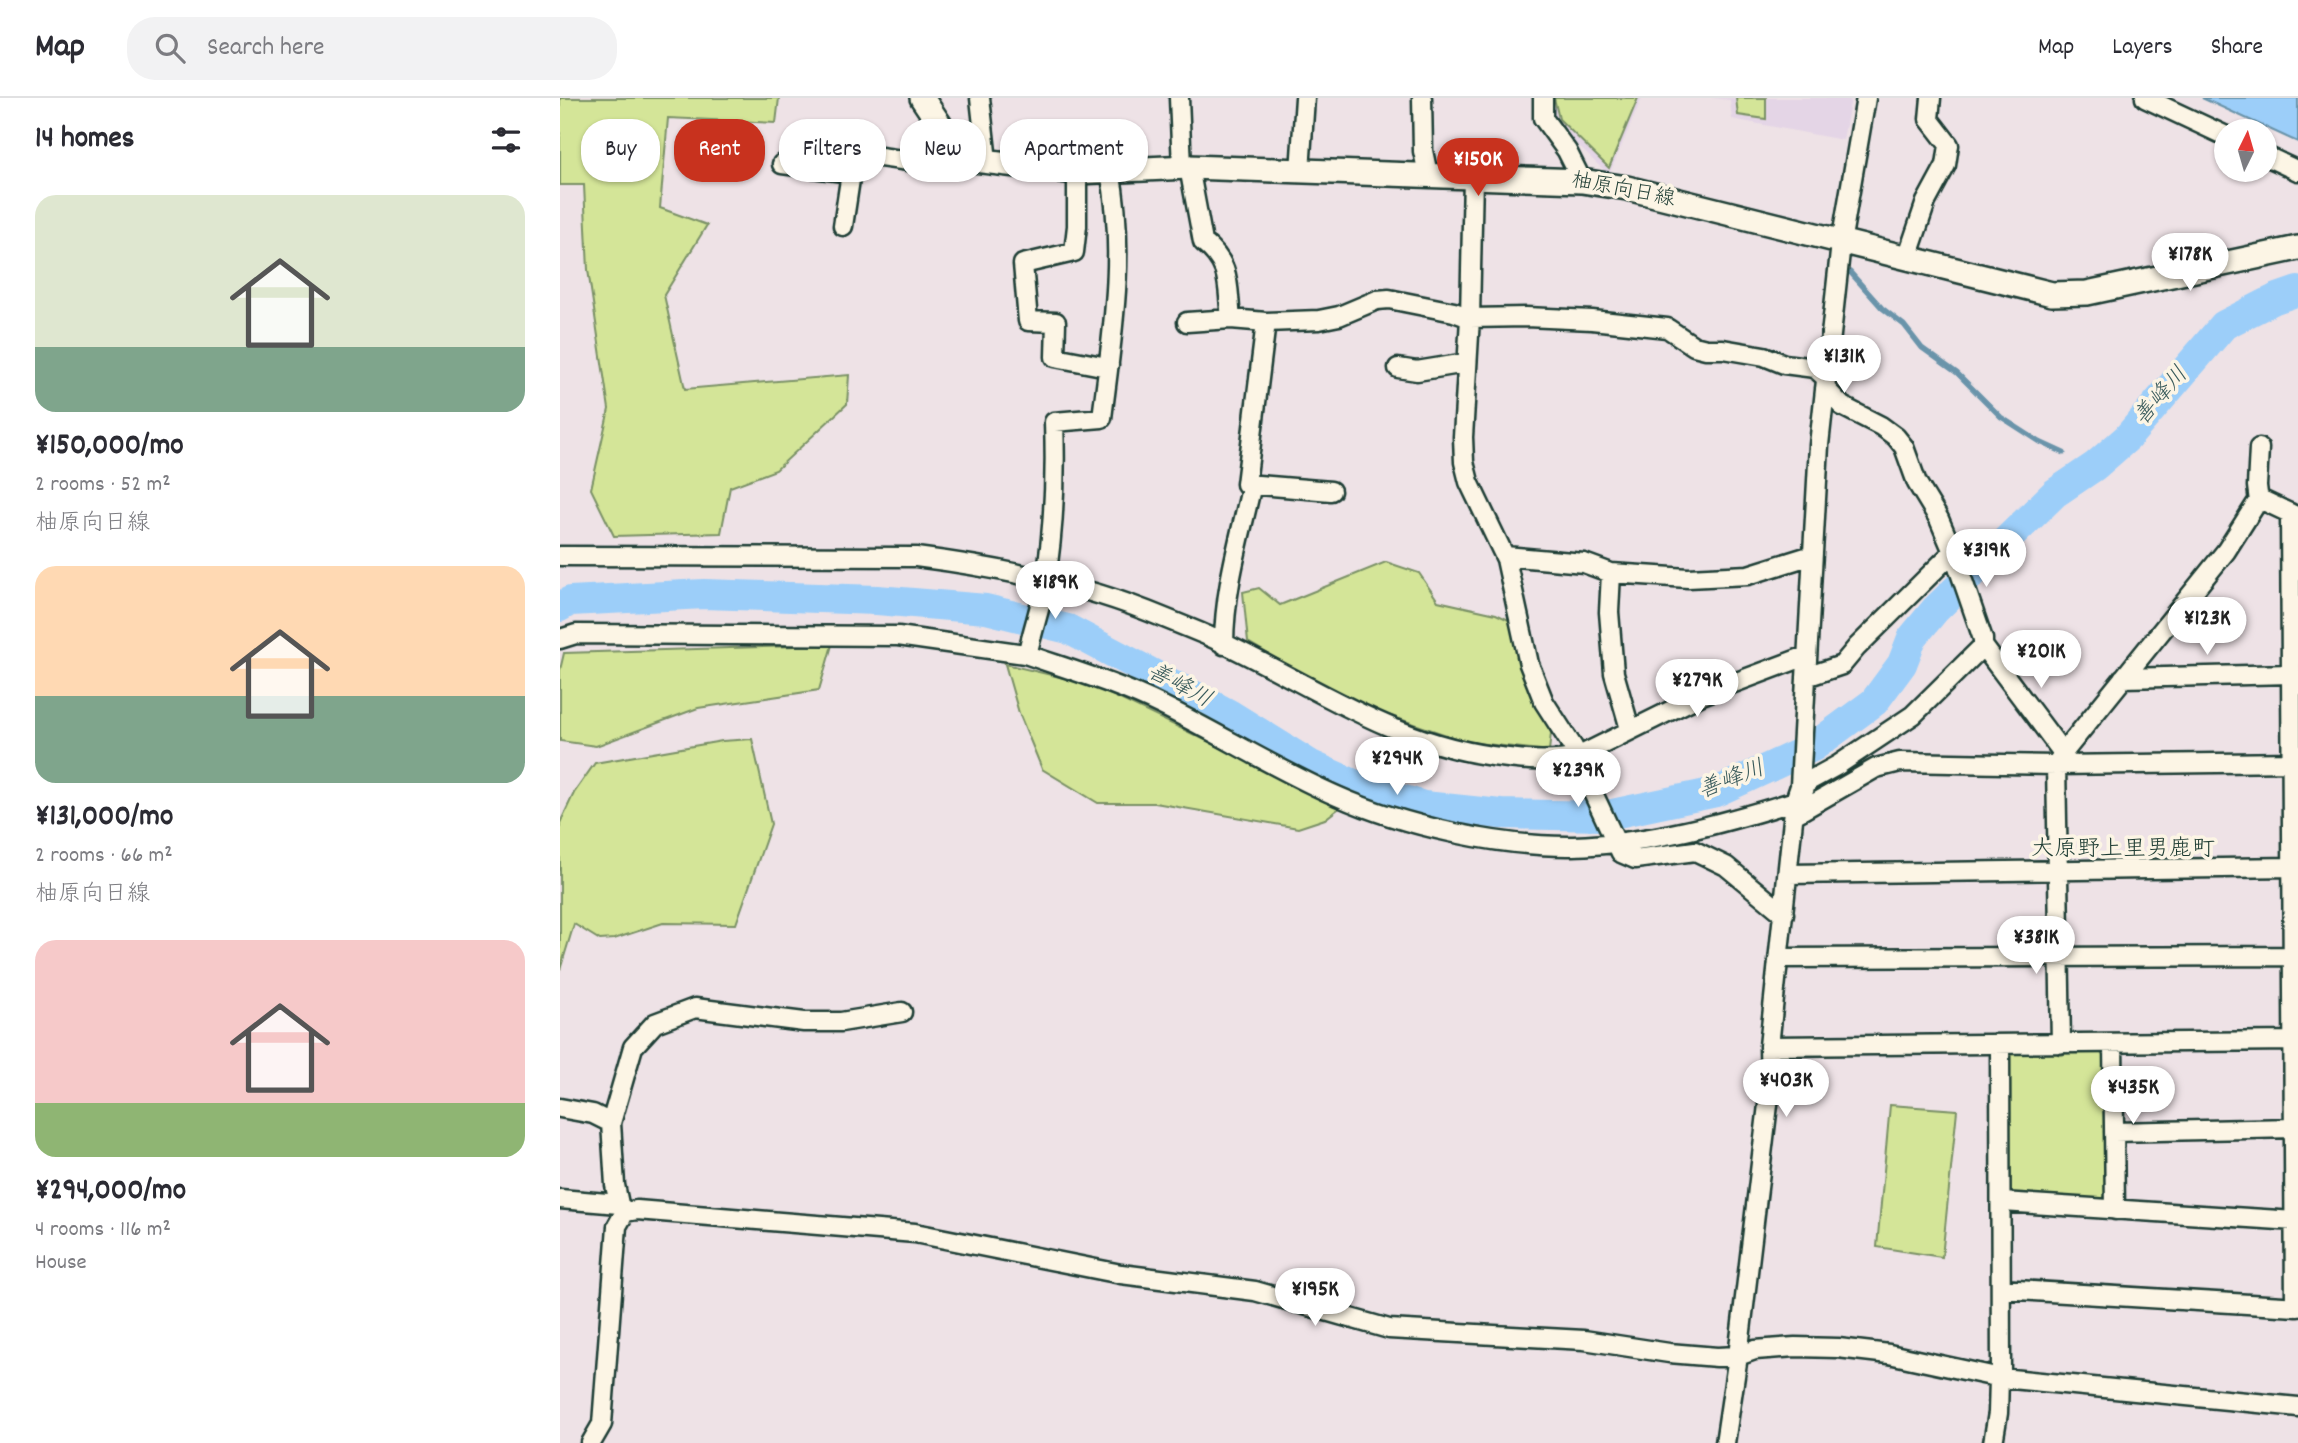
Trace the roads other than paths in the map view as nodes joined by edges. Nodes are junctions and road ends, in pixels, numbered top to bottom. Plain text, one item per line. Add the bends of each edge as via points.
1 (922, 98) edge
2 (980, 98) edge
3 (1179, 98) edge
4 (1305, 98) edge
5 (1422, 98) edge
6 (1542, 98) edge
7 (1867, 98) edge
8 (1931, 98) edge
9 (2145, 98) edge
10 (935, 119) edge
11 (2214, 130) edge
12 (2277, 161) edge
13 (987, 162) joint
14 (1000, 163) edge
15 (1185, 167) junction
16 (1148, 169) edge
17 (2298, 170) edge
18 (1300, 171) junction
19 (1428, 174) junction
20 (1473, 176) junction
21 (1583, 181) junction
22 (850, 182) edge
23 (1077, 182) edge
24 (1111, 182) edge
25 (843, 226) dead end
26 (1841, 243) junction
27 (2298, 248) edge
28 (1907, 258) junction
29 (1470, 318) junction
30 (1231, 320) junction
31 (1266, 322) junction
32 (1187, 323) dead end
33 (1466, 363) junction
34 (1109, 365) junction
35 (1398, 368) dead end
36 (1826, 383) junction
37 (2259, 448) dead end
38 (1252, 484) junction
39 (1331, 491) dead end
40 (2259, 502) junction
41 (2294, 515) edge
42 (1953, 552) junction
43 (1812, 555) junction
44 (560, 556) edge
45 (1505, 556) junction
46 (1611, 573) junction
47 (1045, 582) junction
48 (560, 639) edge
49 (1983, 642) junction
50 (1224, 645) junction
51 (1027, 650) junction
52 (1806, 656) junction
53 (2291, 674) junction
54 (2123, 677) junction
55 (1806, 683) junction
56 (1630, 729) junction
57 (2060, 759) junction
58 (1578, 761) junction
59 (2295, 762) edge
60 (1796, 801) junction
61 (1614, 840) junction
62 (2292, 867) junction
63 (2058, 870) junction
64 (1788, 874) junction
65 (1784, 914) junction
66 (2060, 956) junction
67 (2293, 956) junction
68 (1779, 958) junction
69 (901, 1012) dead end
70 (2296, 1041) edge
71 (2113, 1043) junction
72 (2000, 1044) junction
73 (2061, 1044) junction
74 (1769, 1046) junction
75 (560, 1108) edge
76 (611, 1123) junction
77 (2294, 1128) junction
78 (2114, 1132) junction
79 (560, 1199) edge
80 (2002, 1202) junction
81 (622, 1208) junction
82 (2115, 1210) junction
83 (2295, 1221) junction
84 (2001, 1289) junction
85 (2296, 1307) edge
86 (1738, 1356) junction
87 (2000, 1378) junction
88 (2298, 1407) edge
89 (591, 1443) edge
90 (1725, 1443) edge
91 (1993, 1443) edge

1 - 10 main road
2 - 13 street
3 - 15 street
4 - 18 street
5 - 19 street
6 - 21 street via 1543,118
7 - 26 street
8 - 28 street via 1930,119 1949,145 1946,165 1926,202
9 - 11 street
12 - 17 street
13 - 14 main road, 柚原向日線
15 - 16 main road, 柚原向日線
15 - 18 main road, 柚原向日線
15 - 30 street via 1203,242 1217,253 1226,271
18 - 19 main road, 柚原向日線
19 - 20 main road, 柚原向日線
20 - 21 main road, 柚原向日線
20 - 29 street
21 - 26 main road, 柚原向日線
22 - 25 street
23 - 34 street via 1074,252 1023,264 1028,321 1056,322 1055,356
24 - 34 street via 1117,225
26 - 28 main road, 柚原向日線
26 - 36 street
27 - 28 main road, 柚原向日線 via 2075,295 2043,293
29 - 31 street via 1389,299 1319,320
29 - 33 street
29 - 36 street via 1527,317 1667,328 1694,346 1815,368
30 - 31 street
30 - 32 street
31 - 38 street via 1246,484
33 - 35 street via 1417,371
33 - 45 street via 1464,462
34 - 47 street via 1102,418 1054,422 1056,476
36 - 42 street via 1842,406 1881,426 1904,447
36 - 43 street
37 - 40 street
38 - 39 street
38 - 50 street via 1229,583
40 - 41 street
40 - 54 street via 2226,551
41 - 53 street
42 - 49 street
42 - 55 street via 1842,665
43 - 46 street via 1748,575 1688,578
43 - 52 street
44 - 47 street via 916,556
45 - 46 street via 1584,563
45 - 58 street via 1529,664 1544,702
46 - 56 street via 1614,673
47 - 50 street via 1119,600
47 - 51 street
48 - 51 street via 576,634 898,636
49 - 57 street
49 - 60 street via 1913,715 1807,782
50 - 58 street via 1376,722 1446,747 1523,760
51 - 61 street via 1162,705 1337,796 1382,813 1509,841 1573,846
52 - 55 street
52 - 56 street via 1702,695
53 - 54 street
53 - 59 street
54 - 57 street
55 - 60 street
56 - 58 street
57 - 59 street
57 - 60 street via 1900,761
57 - 63 street
58 - 61 street
59 - 62 street
60 - 61 street via 1729,820
60 - 64 street
61 - 65 street via 1621,853 1635,859 1695,851 1726,866
62 - 63 street
62 - 67 street
63 - 64 street
63 - 66 street
64 - 65 street
65 - 68 street
66 - 67 street
66 - 68 street
66 - 73 street
67 - 70 street
68 - 74 street
69 - 76 street via 841,1022 804,1022 695,1008 655,1023 633,1047
70 - 71 street
70 - 77 street
71 - 73 street
71 - 78 street
72 - 73 street
72 - 74 street
72 - 80 street
74 - 86 street via 1770,1088
75 - 76 street via 593,1114
76 - 81 street via 615,1185
77 - 78 street
77 - 83 street
78 - 82 street
79 - 81 street
80 - 82 street
80 - 84 street
81 - 86 street via 915,1234 1121,1274 1255,1291 1389,1329 1584,1340 1669,1353
81 - 89 street via 602,1424
82 - 83 street
83 - 85 street
84 - 85 street
84 - 87 street
86 - 87 street via 1755,1350 1838,1348
86 - 90 street
87 - 88 street
87 - 91 street

